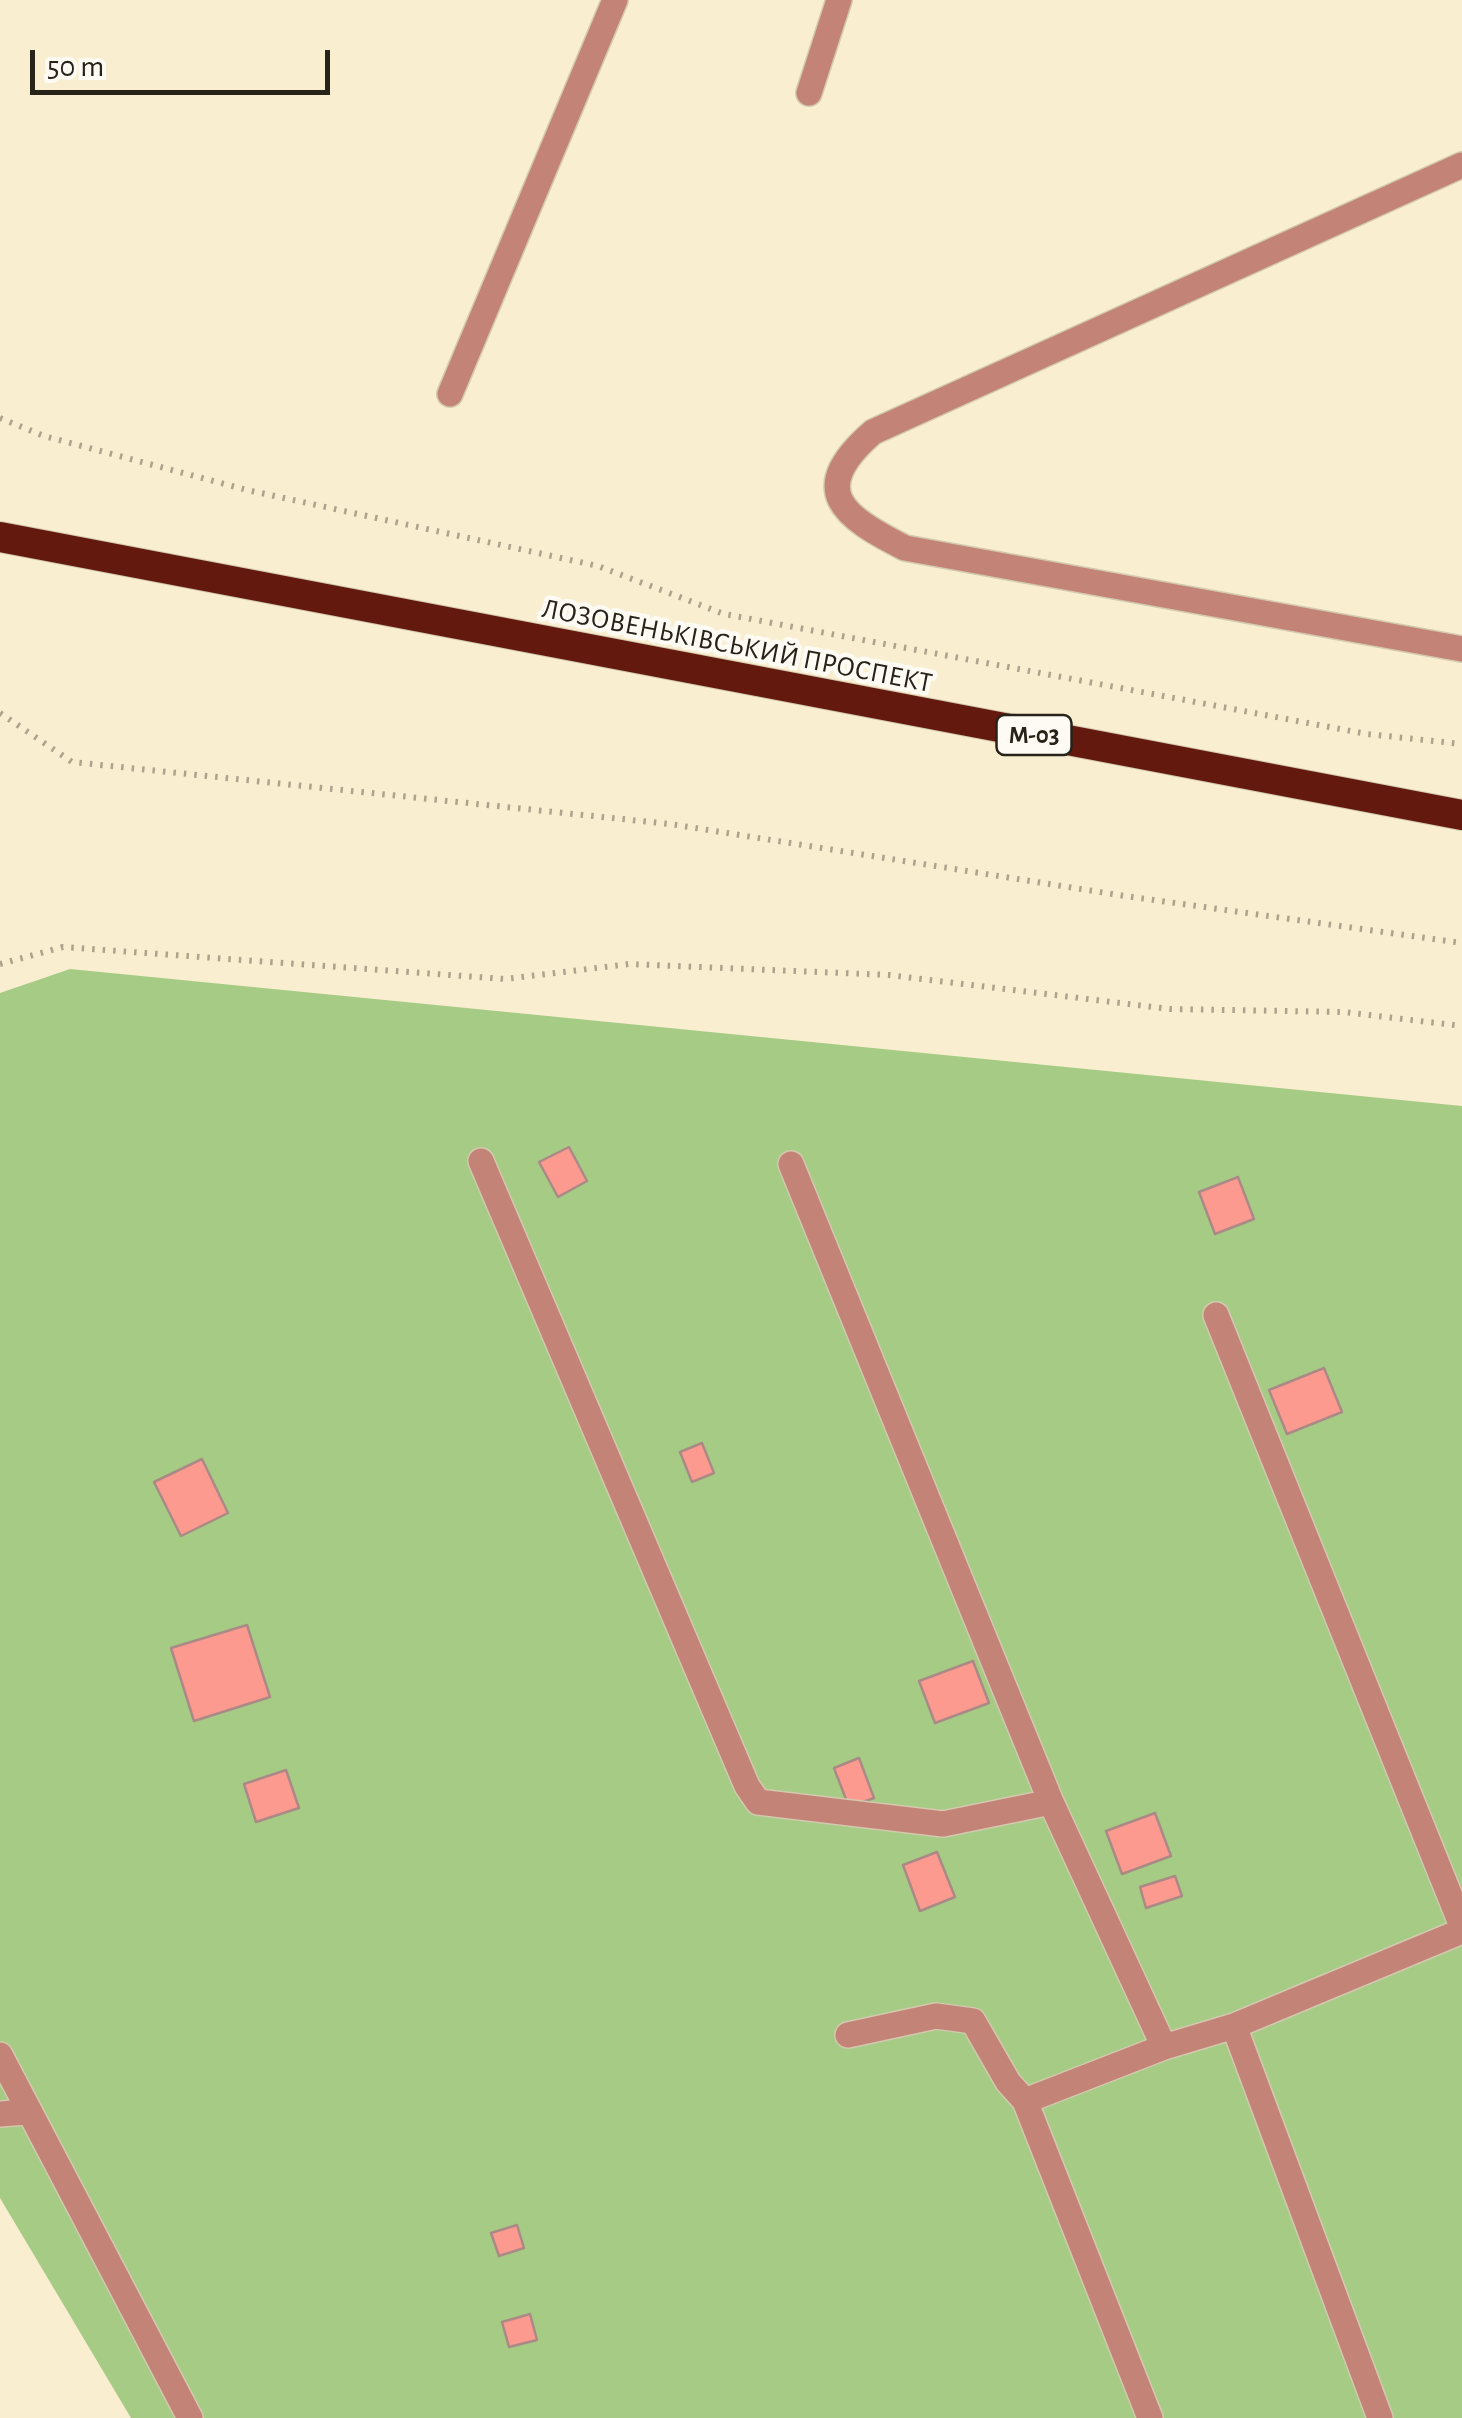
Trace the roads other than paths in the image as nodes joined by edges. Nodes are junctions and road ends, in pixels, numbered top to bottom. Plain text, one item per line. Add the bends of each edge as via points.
1 (616, 0) edge
2 (839, 0) edge
3 (809, 93) dead end
4 (1462, 166) edge
5 (450, 394) dead end
6 (0, 537) edge
7 (1462, 649) edge
8 (1462, 815) edge
9 (481, 1161) dead end
10 (791, 1164) dead end
11 (1216, 1316) dead end
12 (1051, 1802) junction
13 (1462, 1929) edge
14 (1234, 2026) junction
15 (848, 2035) dead end
16 (1164, 2047) junction
17 (0, 2055) edge
18 (1024, 2100) junction
19 (27, 2112) junction
20 (0, 2114) edge
21 (190, 2418) edge
22 (1150, 2418) edge
23 (1380, 2418) edge

1 - 5 street
2 - 3 street
4 - 7 street via 873,432 851,451 838,498 848,515 906,548
6 - 8 highway, ЛОЗОВЕНЬКІВСЬКИЙ ПРОСПЕКТ / М-03
9 - 12 street via 758,1802 943,1824
10 - 12 street
11 - 13 street
12 - 16 street
13 - 14 street
14 - 16 street
14 - 23 street
15 - 18 street via 936,2016 972,2021
16 - 18 street
17 - 19 street
18 - 22 street
19 - 20 street
19 - 21 street

